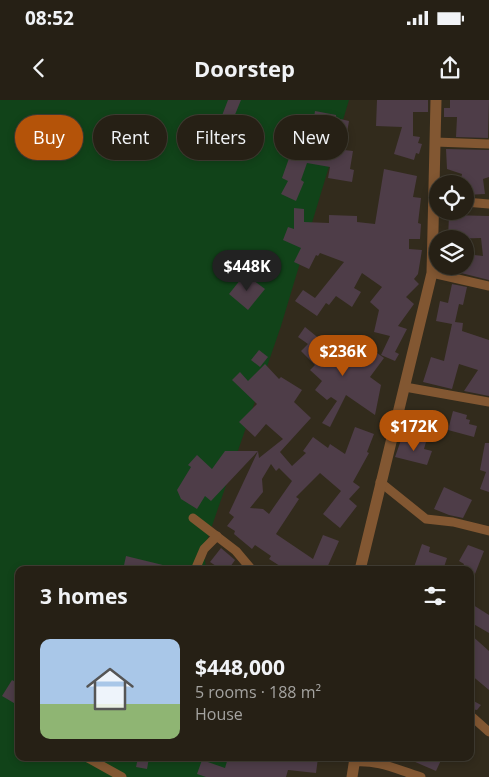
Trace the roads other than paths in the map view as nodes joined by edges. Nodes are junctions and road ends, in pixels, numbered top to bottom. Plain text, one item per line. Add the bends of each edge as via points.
1 (436, 100) edge
2 (435, 142) junction
3 (489, 144) edge
4 (436, 175) edge
5 (474, 203) edge
6 (489, 204) edge
7 (432, 275) edge
8 (441, 275) edge
9 (489, 286) edge
10 (405, 387) junction
11 (489, 402) edge
12 (380, 482) junction
13 (193, 518) dead end
14 (489, 531) edge
15 (217, 536) junction
16 (197, 566) edge
17 (249, 566) edge
18 (361, 566) edge
19 (474, 719) edge
20 (489, 732) edge
21 (93, 761) edge
22 (354, 761) edge
23 (368, 761) edge
24 (122, 777) edge
25 (352, 777) edge
26 (421, 777) edge

1 - 2 street
2 - 3 street
2 - 4 street
5 - 6 street
7 - 10 street
8 - 9 street
10 - 11 street
10 - 12 street
12 - 14 street via 426,520 453,522
12 - 18 street
13 - 15 street
15 - 16 street via 204,549
15 - 17 street
19 - 20 street
21 - 24 street
22 - 25 street
23 - 26 street via 389,764

